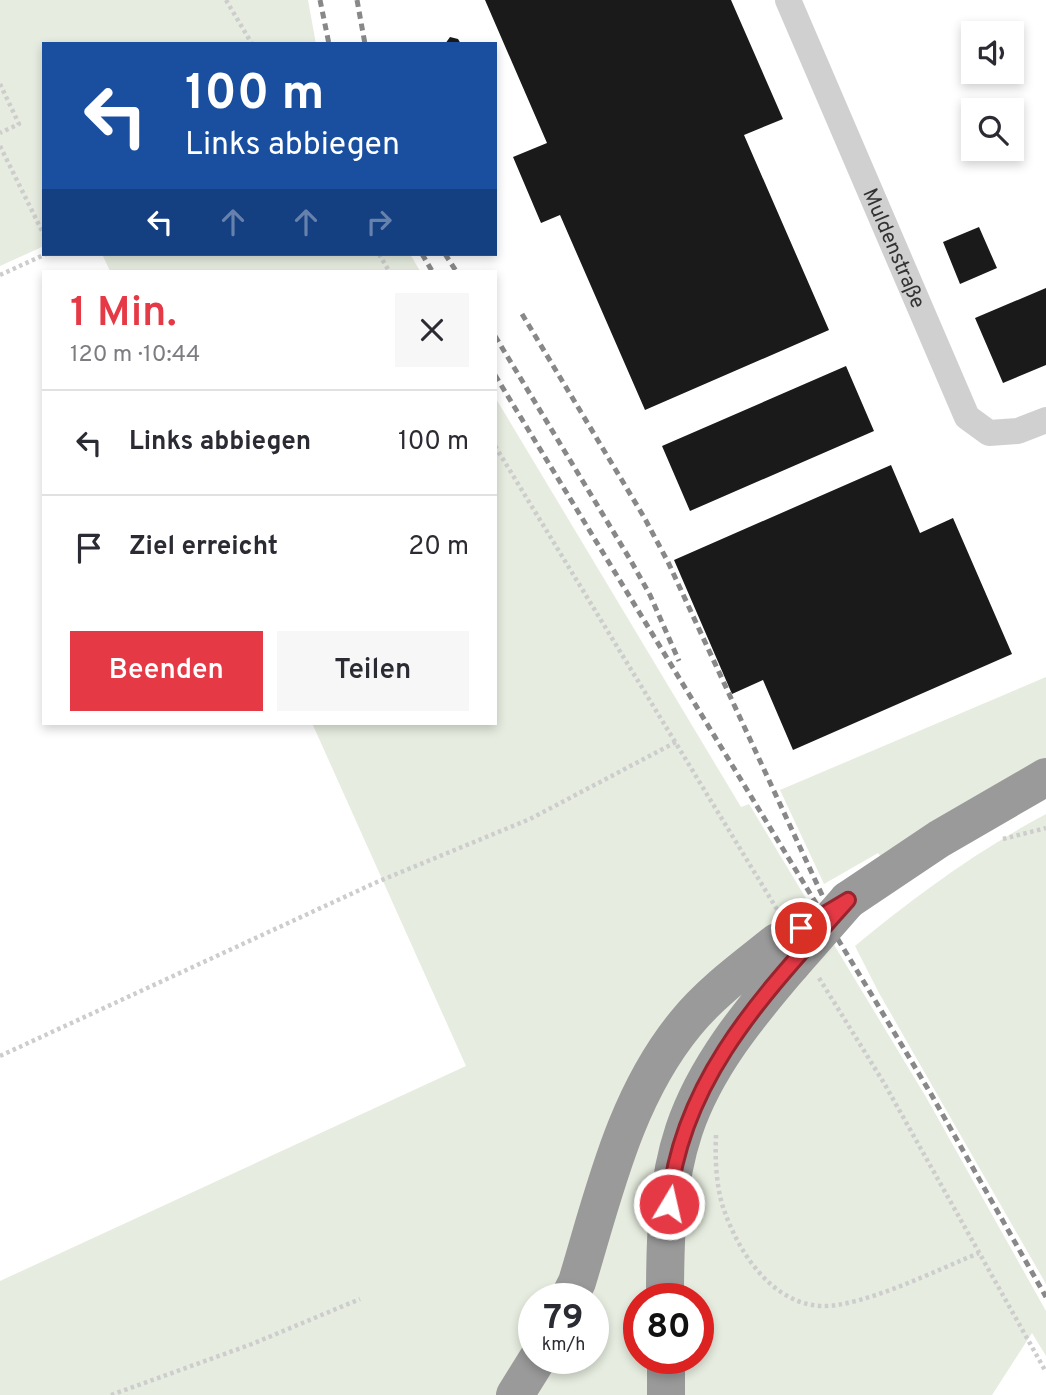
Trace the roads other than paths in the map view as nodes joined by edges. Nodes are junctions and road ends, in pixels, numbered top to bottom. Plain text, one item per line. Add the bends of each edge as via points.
1 (788, 0) edge
2 (1046, 420) edge
3 (1046, 778) edge
4 (792, 950) junction
5 (576, 1283) edge
6 (665, 1283) edge
7 (528, 1374) edge
8 (515, 1395) edge

1 - 2 street, Muldenstraße via 967,417 989,433 1018,431
3 - 4 highway via 939,839 848,900
4 - 5 highway via 722,986 657,1062 615,1158
4 - 6 highway via 708,1077 685,1129 671,1182
7 - 8 highway

